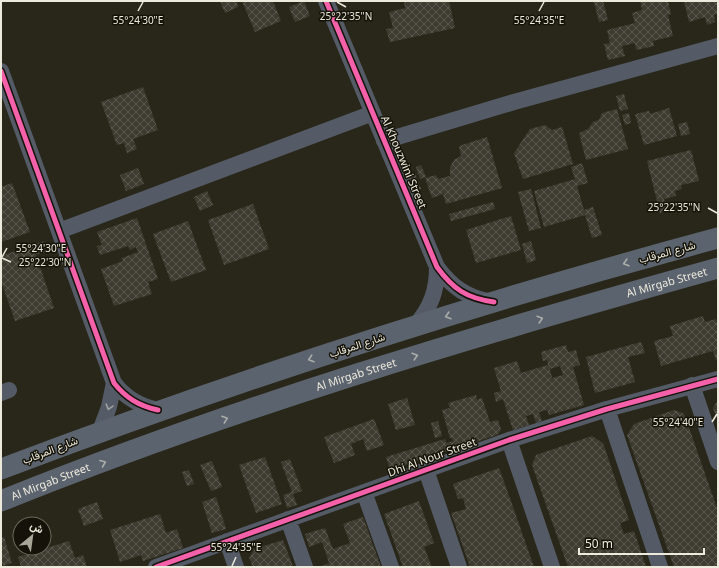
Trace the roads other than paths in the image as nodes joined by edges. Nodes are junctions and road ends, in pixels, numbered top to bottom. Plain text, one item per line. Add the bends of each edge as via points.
1 (326, 1) edge
2 (718, 46) edge
3 (1, 72) edge
4 (373, 113) junction
5 (384, 141) junction
6 (59, 231) junction
7 (718, 238) edge
8 (437, 267) junction
9 (718, 268) edge
10 (494, 302) junction
11 (415, 326) junction
12 (718, 379) edge
13 (114, 383) junction
14 (692, 385) junction
15 (607, 409) junction
16 (158, 410) junction
17 (100, 431) junction
18 (509, 440) junction
19 (718, 462) edge
20 (1, 468) edge
21 (426, 470) junction
22 (364, 492) junction
23 (1, 501) edge
24 (288, 519) junction
25 (227, 541) junction
26 (156, 567) edge
27 (236, 567) edge
28 (305, 567) edge
29 (391, 567) edge
30 (459, 567) edge
31 (552, 567) edge
32 (660, 567) edge

1 - 4 street, Al Khouzwini Street
2 - 5 street
3 - 6 street
4 - 5 street, Al Khouzwini Street
4 - 6 street
5 - 8 street, Al Khouzwini Street
6 - 13 street
7 -> 10 main road, شارع المرقاب
8 - 10 street, Al Khouzwini Street via 461,292 477,300
8 - 11 street, Al Khouzwini Street via 433,299
23 -> 9 main road, Al Mirgab Street via 151,444 285,398 522,324
10 -> 11 main road, شارع المرقاب
11 -> 16 main road, شارع المرقاب
12 - 14 street, Dhi Al Nour Street
13 - 16 street via 133,401
13 -> 17 street via 109,408
14 - 15 street, Dhi Al Nour Street
14 - 19 street
15 - 18 street, Dhi Al Nour Street
15 - 32 street
16 - 17 main road, شارع المرقاب
17 - 20 main road, شارع المرقاب
18 - 21 street, Dhi Al Nour Street
18 - 31 street
21 - 22 street, Dhi Al Nour Street
21 - 30 street
22 - 24 street, Dhi Al Nour Street
22 - 29 street
24 - 25 street, Dhi Al Nour Street
24 - 28 street
25 - 26 street, Dhi Al Nour Street
25 - 27 street

